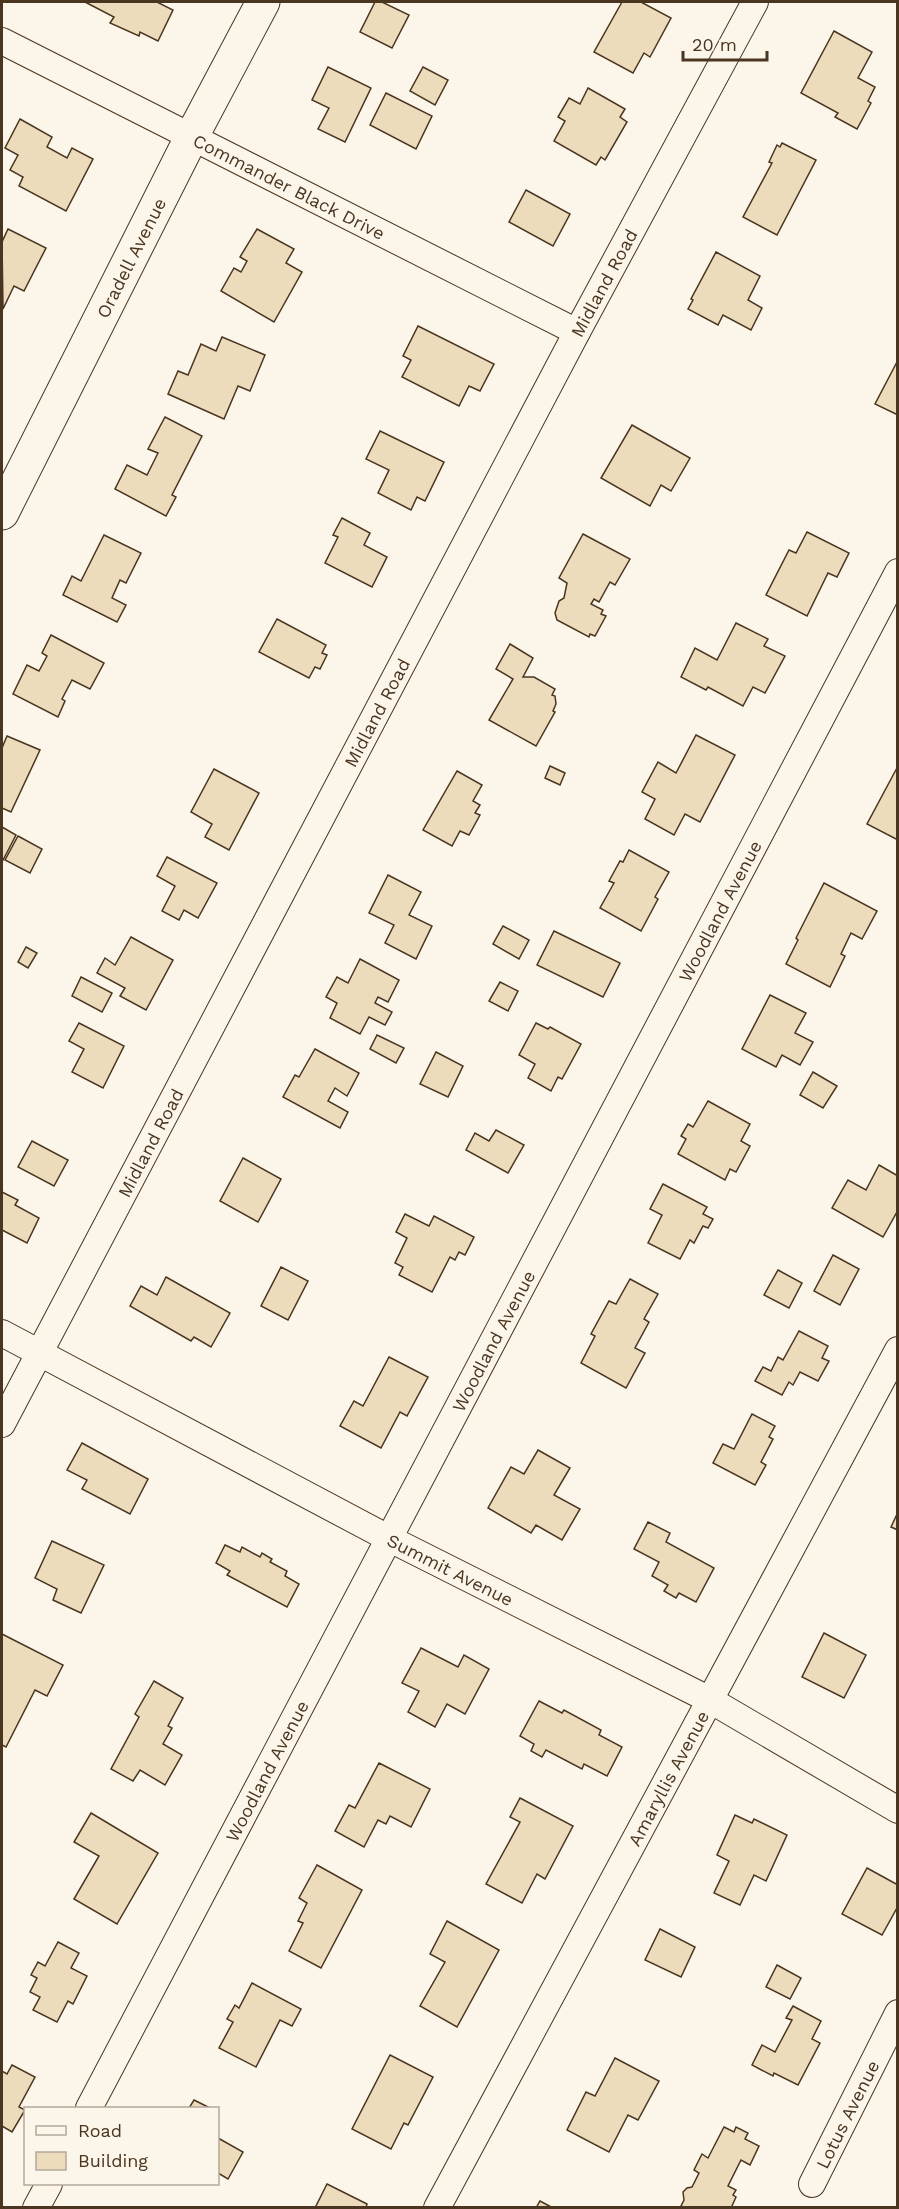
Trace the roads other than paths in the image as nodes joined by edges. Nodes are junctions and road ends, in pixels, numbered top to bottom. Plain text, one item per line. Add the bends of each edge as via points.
1 (263, 2) edge
2 (755, 2) edge
3 (2, 41) edge
4 (192, 136) junction
5 (577, 332) junction
6 (6, 494) edge
7 (897, 572) edge
8 (2, 1333) edge
9 (897, 1350) edge
10 (39, 1353) junction
11 (2, 1424) edge
12 (390, 1539) junction
13 (710, 1700) junction
14 (897, 1810) edge
15 (897, 2013) edge
16 (90, 2107) edge
17 (812, 2184) dead end
18 (48, 2185) edge
19 (36, 2208) edge
20 (437, 2208) edge

1 - 4 main road, Oradell Avenue
2 - 5 street, Midland Road
3 - 4 street, Commander Black Drive
4 - 5 street, Commander Black Drive
4 - 6 main road, Oradell Avenue
5 - 10 street, Midland Road
7 - 12 street, Woodland Avenue
8 - 10 street, Summit Avenue
9 - 13 street, Amaryllis Avenue
10 - 11 street, Midland Road
10 - 12 street, Summit Avenue
12 - 13 street, Summit Avenue
12 - 16 street, Woodland Avenue
13 - 14 street, Summit Avenue
13 - 20 street, Amaryllis Avenue
15 - 17 street, Lotus Avenue
18 - 19 street

